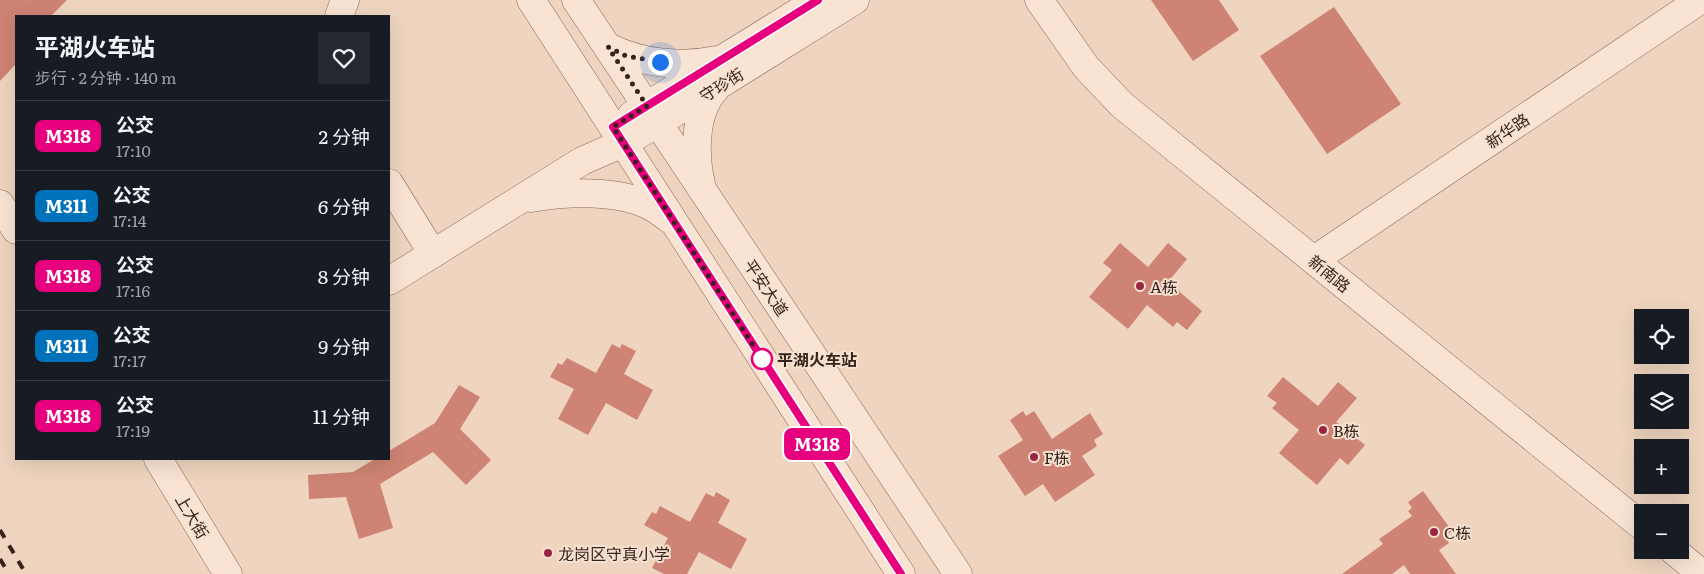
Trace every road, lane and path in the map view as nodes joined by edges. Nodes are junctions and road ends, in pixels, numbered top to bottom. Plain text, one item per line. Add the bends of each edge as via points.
1 (344, 0) edge
2 (530, 0) edge
3 (576, 0) edge
4 (818, 0) edge
5 (855, 0) edge
6 (1039, 0) edge
7 (1700, 0) edge
8 (339, 15) edge
9 (608, 47) junction
10 (721, 72) junction
11 (652, 114) junction
12 (618, 135) junction
13 (390, 185) edge
14 (703, 190) junction
15 (519, 200) junction
16 (0, 204) edge
17 (673, 221) junction
18 (15, 228) edge
19 (433, 254) junction
20 (1314, 260) junction
21 (390, 280) edge
22 (159, 460) edge
23 (1634, 520) edge
24 (1684, 559) edge
25 (228, 574) edge
26 (901, 574) edge
27 (958, 574) edge
28 (1702, 574) edge

1 - 8 street
2 - 12 street
3 - 9 street, 平安大道
4 - 10 street, 守珍街
5 - 10 street, 守珍街
6 - 20 street, 新南路 via 1086,67 1122,104
7 - 20 street, 新华路
9 - 10 street via 626,56 660,62 703,63
9 - 11 street, 平安大道
10 - 11 street, 守珍街
10 - 14 street via 708,98 699,129 698,170
11 - 12 street, 守珍街
11 - 14 street, 平安大道
12 - 15 street, 守珍街
12 - 17 street
13 - 19 street
14 - 27 street, 平安大道
15 - 17 street via 556,194 596,194 629,199 651,207
15 - 19 street, 守珍街
16 - 18 street
17 - 26 street
19 - 21 street, 守珍街
20 - 23 street, 新南路
22 - 25 street, 上大街
24 - 28 street

